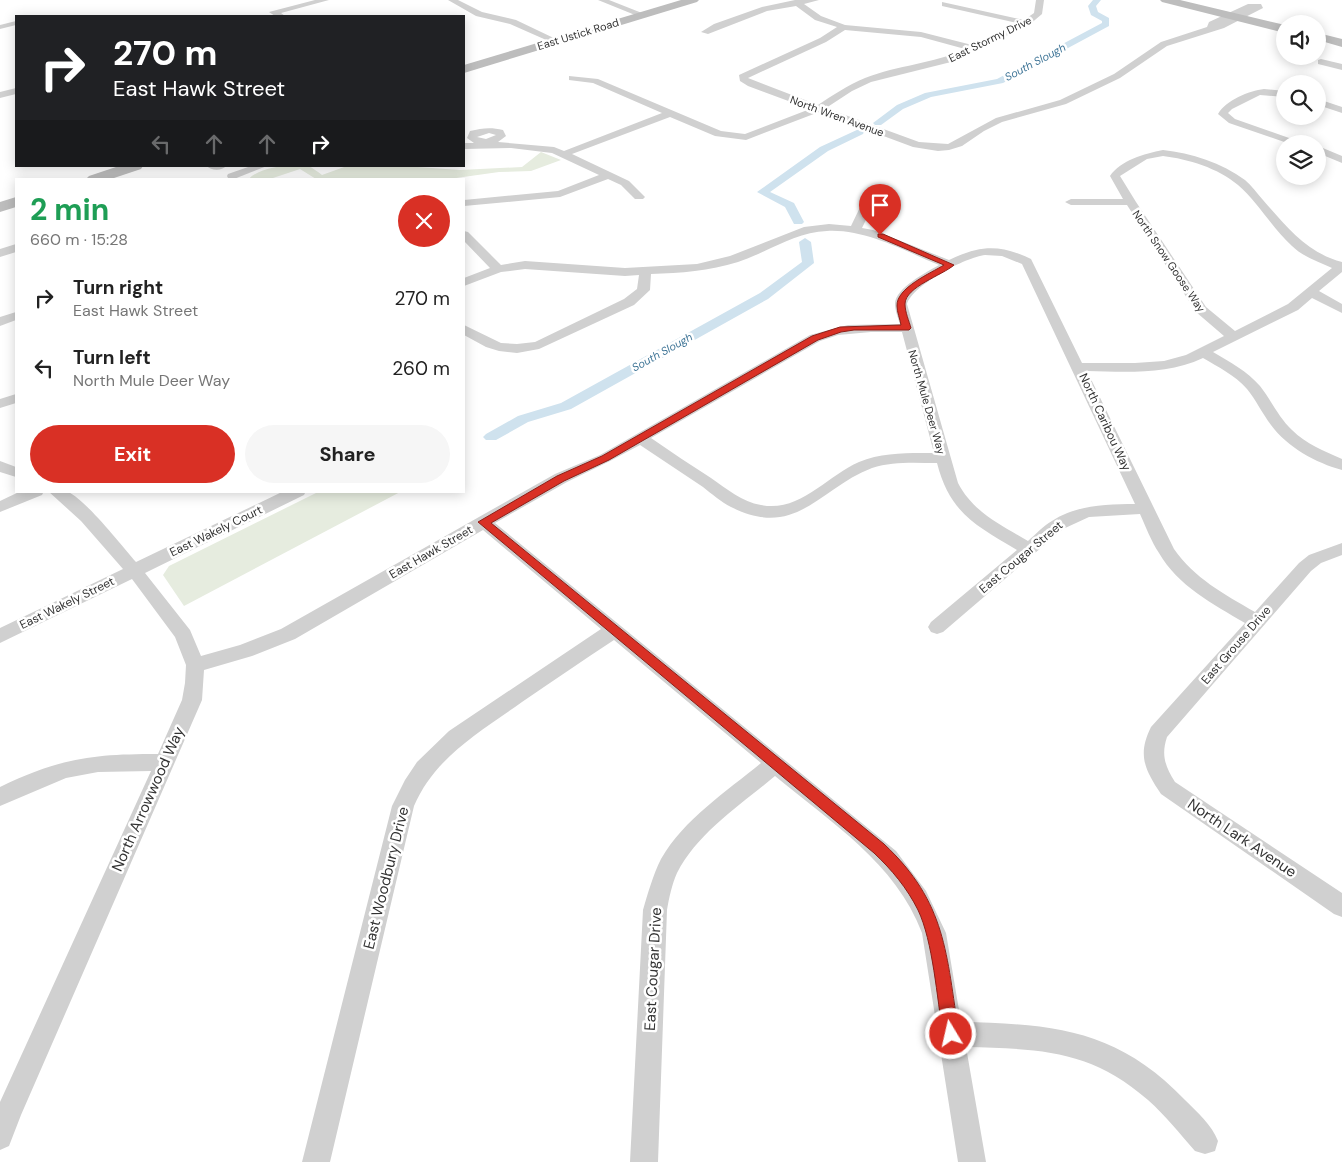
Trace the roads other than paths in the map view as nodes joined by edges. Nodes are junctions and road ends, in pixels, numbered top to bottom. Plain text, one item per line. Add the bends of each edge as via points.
1 (325, 0) edge
2 (452, 0) edge
3 (602, 0) edge
4 (693, 0) edge
5 (782, 0) edge
6 (815, 0) edge
7 (1040, 0) edge
8 (1166, 0) edge
9 (1268, 0) edge
10 (795, 1) edge
11 (945, 4) dead end
12 (279, 15) edge
13 (643, 15) junction
14 (1234, 17) junction
15 (15, 23) edge
16 (1026, 23) junction
17 (0, 27) edge
18 (844, 27) junction
19 (1276, 27) edge
20 (1183, 29) dead end
21 (705, 32) dead end
22 (1196, 33) junction
23 (1326, 39) edge
24 (556, 41) junction
25 (1342, 43) edge
26 (973, 48) junction
27 (1326, 63) edge
28 (1342, 67) edge
29 (465, 69) edge
30 (572, 78) dead end
31 (15, 91) edge
32 (1276, 93) edge
33 (0, 95) edge
34 (1326, 104) edge
35 (1339, 106) edge
36 (819, 109) junction
37 (668, 114) junction
38 (1276, 136) edge
39 (465, 146) edge
40 (1326, 153) edge
41 (564, 154) junction
42 (1342, 160) edge
43 (133, 167) edge
44 (218, 167) edge
45 (259, 167) edge
46 (608, 175) junction
47 (234, 177) edge
48 (97, 178) edge
49 (639, 197) dead end
50 (870, 200) dead end
51 (15, 202) edge
52 (1071, 202) dead end
53 (1130, 202) junction
54 (465, 203) edge
55 (0, 207) edge
56 (856, 229) junction
57 (465, 235) edge
58 (15, 248) edge
59 (0, 253) edge
60 (950, 265) junction
61 (1341, 267) edge
62 (498, 269) junction
63 (645, 272) junction
64 (465, 282) edge
65 (1311, 292) junction
66 (1342, 309) edge
67 (15, 316) edge
68 (0, 322) edge
69 (906, 328) junction
70 (465, 330) edge
71 (1234, 337) junction
72 (1203, 352) junction
73 (1078, 367) junction
74 (15, 398) edge
75 (0, 404) edge
76 (640, 438) junction
77 (943, 458) junction
78 (1342, 465) edge
79 (0, 466) edge
80 (15, 472) edge
81 (32, 493) edge
82 (59, 493) edge
83 (294, 493) edge
84 (0, 507) edge
85 (1146, 509) junction
86 (484, 522) junction
87 (1029, 549) junction
88 (1342, 549) edge
89 (134, 571) junction
90 (1258, 621) junction
91 (937, 627) dead end
92 (614, 630) junction
93 (0, 636) edge
94 (195, 665) junction
95 (1152, 759) joint
96 (165, 763) junction
97 (776, 763) junction
98 (0, 797) edge
99 (1342, 906) edge
100 (951, 1034) junction
101 (5, 1112) edge
102 (0, 1137) edge
103 (1205, 1141) dead end
104 (316, 1162) edge
105 (644, 1162) edge
106 (972, 1162) edge

1 - 12 street via 273,12
2 - 24 street via 479,14 513,22
3 - 13 street
4 - 13 main road, East Ustick Road
5 - 10 street
6 - 10 street
7 - 16 street, East Stormy Drive via 1038,14
8 - 14 main road
9 - 14 street
10 - 18 street via 818,18
10 - 21 street
11 - 16 street
13 - 24 main road, East Ustick Road
14 - 19 main road
14 - 22 street
15 - 17 street
16 - 26 street, East Stormy Drive
18 - 26 street via 921,35
18 - 36 street, North Wren Avenue via 823,40 744,75 743,79 751,84
20 - 22 street
22 - 36 street, North Wren Avenue via 1164,44 1126,72 1063,102 1000,120 958,144 938,148 917,145
23 - 25 main road
24 - 29 main road, East Ustick Road
26 - 36 street, East Stormy Drive via 948,60 868,80
27 - 28 street
30 - 37 street via 594,81
31 - 33 street
32 - 38 street via 1253,93 1223,112 1232,121
34 - 35 street
36 - 37 street, East Stormy Drive via 733,141
37 - 41 street
39 - 41 street via 510,145
40 - 42 street
41 - 46 street
43 - 48 main road
44 - 47 street
45 - 47 street
46 - 49 street via 625,183
46 - 54 street via 560,194
50 - 56 street
51 - 55 main road
52 - 53 street, North Snow Goose Way
53 - 61 street, North Snow Goose Way via 1115,176 1118,172 1144,157 1162,153 1178,155 1234,176 1296,244
53 - 71 street, North Snow Goose Way via 1201,309
56 - 60 street via 880,235
56 - 63 street via 804,230 722,263
57 - 62 street
58 - 59 street
60 - 69 street, North Mule Deer Way via 915,285 903,297 901,304
60 - 73 street, North Caribou Way via 967,255 990,251 1017,256 1027,262
61 - 65 street
62 - 63 street via 539,264 611,272
62 - 64 street
63 - 70 street via 646,285 642,293 629,302 539,345 510,350 486,344
65 - 66 street
65 - 71 street via 1284,312
67 - 68 street
69 - 76 street, East Hawk Street via 854,328 826,333
69 - 77 street, North Mule Deer Way
71 - 72 street
72 - 73 street via 1167,365
72 - 78 street via 1243,377 1277,422 1297,442
73 - 85 street, North Caribou Way
74 - 75 street
76 - 77 street via 737,503 772,513 790,511 851,472 879,461
76 - 86 street, East Hawk Street via 560,478
77 - 87 street, North Mule Deer Way via 950,484 964,506 975,517
79 - 80 street
81 - 84 street
82 - 89 street, North Arrowwood Way via 87,517
83 - 89 street, East Wakely Court
85 - 87 street, East Cougar Street via 1083,512 1068,518
85 - 90 street, North Caribou Way via 1166,551 1187,578
86 - 92 street
86 - 94 street, East Hawk Street via 288,634 266,644
87 - 91 street, East Cougar Street
88 - 90 street, East Grouse Drive via 1315,559 1305,567
89 - 93 street, East Wakely Street
89 - 94 street, North Arrowwood Way via 182,634
90 - 95 street, East Grouse Drive via 1158,733
92 - 97 street
92 - 104 street, East Woodbury Drive via 456,737 424,768 412,786 403,806
94 - 96 street, North Arrowwood Way via 196,683 192,700
95 - 99 street, North Lark Avenue via 1168,788
96 - 98 street via 111,762 75,767 34,780
96 - 101 street, North Arrowwood Way
97 - 100 street via 879,849 913,887 926,909 934,933
97 - 105 street, East Cougar Drive via 683,845 660,886 655,910
100 - 103 street via 1033,1036 1092,1049 1122,1064 1150,1084
100 - 106 street
101 - 102 street, North Arrowwood Way

